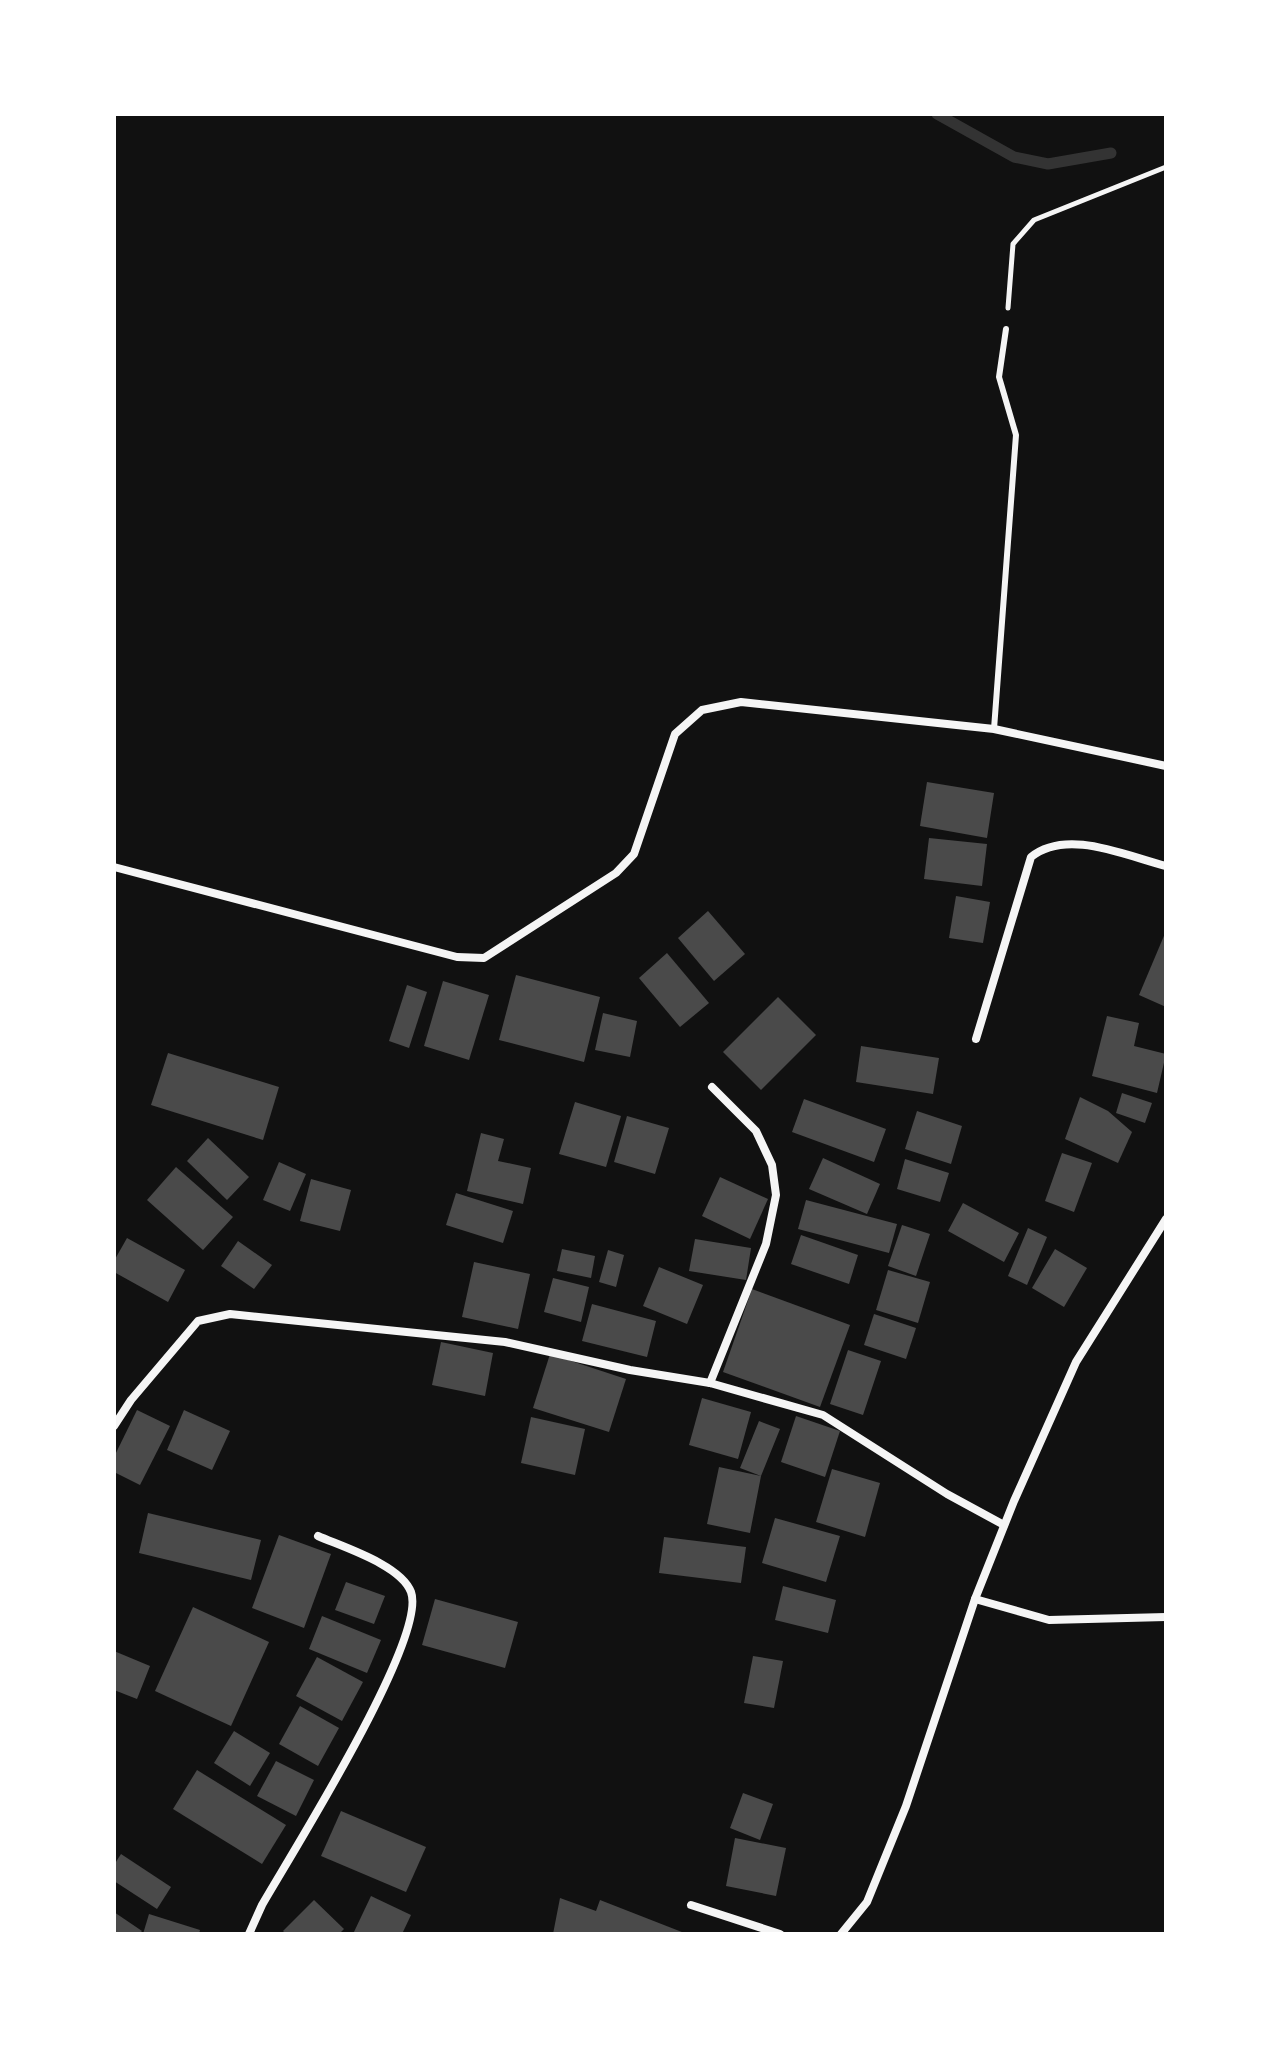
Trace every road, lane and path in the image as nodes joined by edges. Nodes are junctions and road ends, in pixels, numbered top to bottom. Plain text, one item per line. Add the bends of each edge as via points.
1 (1166, 167) edge
2 (1006, 329) joint
3 (994, 729) junction
4 (1166, 766) edge
5 (1166, 866) edge
6 (114, 867) edge
7 (976, 1039) dead end
8 (712, 1087) dead end
9 (1166, 1219) edge
10 (710, 1383) junction
11 (114, 1426) edge
12 (1004, 1525) junction
13 (318, 1536) dead end
14 (975, 1599) junction
15 (1166, 1617) edge
16 (691, 1905) dead end
17 (249, 1934) edge
18 (780, 1934) edge
19 (841, 1934) edge

1 - 2 path via 1034,220 1013,244
2 - 3 lane via 999,377 1016,435
3 - 4 street
3 - 6 street via 741,702 702,710 675,734 634,854 616,873 484,958 457,957
5 - 7 street via 1074,843 1054,844 1031,857
8 - 10 street via 756,1131 772,1165 776,1195 766,1244
9 - 12 street via 1076,1362
10 - 11 street via 505,1342 230,1314 198,1321
10 - 12 street via 823,1415
12 - 14 street
13 - 17 street via 402,1579 412,1594 410,1619 374,1710
14 - 15 street via 1049,1620
14 - 19 street via 906,1806 867,1902
16 - 18 street

